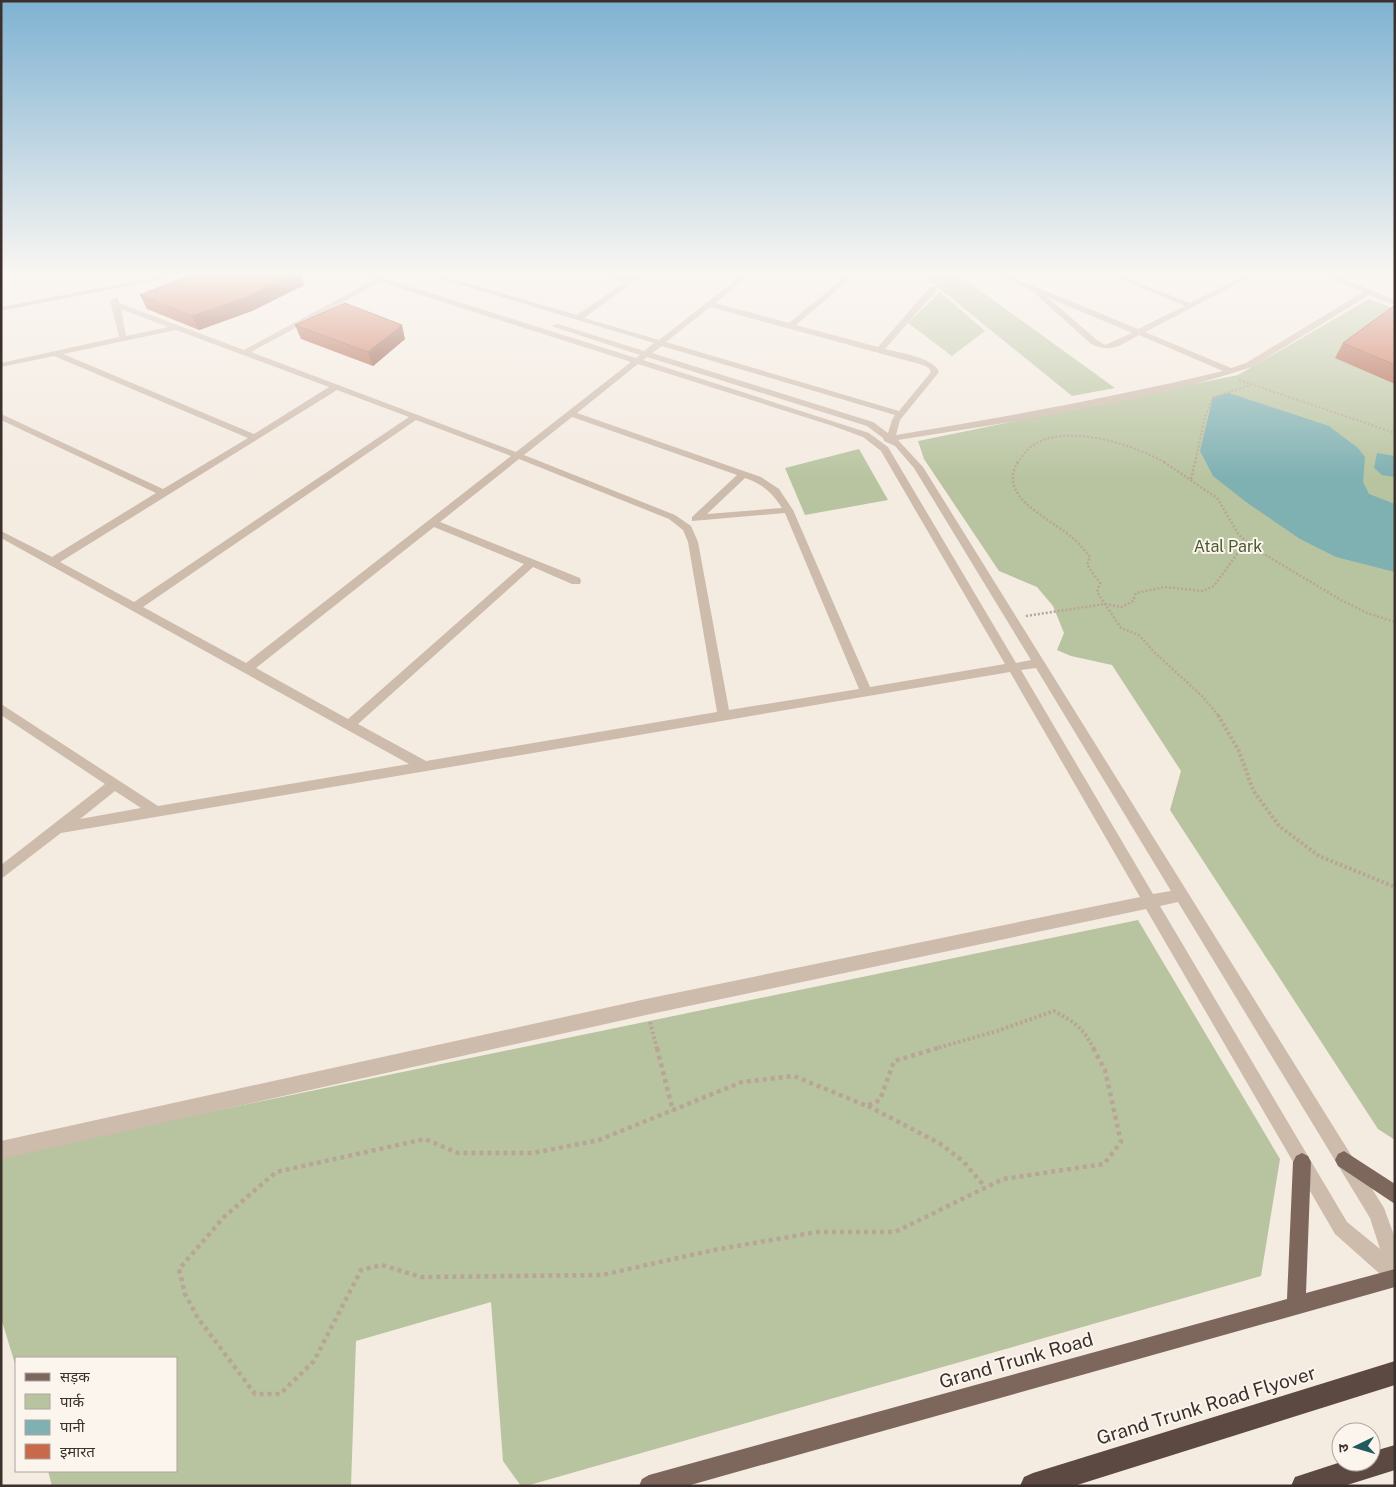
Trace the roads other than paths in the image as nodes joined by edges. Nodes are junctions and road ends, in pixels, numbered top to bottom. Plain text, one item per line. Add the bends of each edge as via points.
1 (116, 340) edge
2 (212, 340) edge
3 (266, 340) edge
4 (587, 340) edge
5 (651, 340) edge
6 (663, 340) edge
7 (844, 340) edge
8 (888, 340) edge
9 (1094, 340) edge
10 (1125, 340) edge
11 (1159, 340) edge
12 (1289, 340) edge
13 (660, 343) junction
14 (880, 350) junction
15 (54, 353) junction
16 (244, 353) junction
17 (641, 357) junction
18 (1, 365) edge
19 (1231, 371) junction
20 (336, 387) junction
21 (570, 413) junction
22 (900, 414) junction
23 (1, 417) edge
24 (415, 417) junction
25 (254, 437) junction
26 (891, 438) junction
27 (875, 441) junction
28 (517, 455) junction
29 (743, 474) junction
30 (163, 493) junction
31 (788, 510) junction
32 (697, 518) junction
33 (432, 522) junction
34 (687, 528) junction
35 (1, 534) edge
36 (52, 562) junction
37 (532, 562) junction
38 (576, 582) dead end
39 (135, 608) junction
40 (1039, 663) junction
41 (1012, 667) junction
42 (248, 669) junction
43 (866, 692) junction
44 (1, 709) edge
45 (724, 717) junction
46 (349, 725) junction
47 (424, 766) junction
48 (115, 783) junction
49 (156, 811) junction
50 (58, 828) junction
51 (1, 873) edge
52 (1181, 895) junction
53 (1149, 901) junction
54 (1, 1150) edge
55 (1344, 1160) junction
56 (1302, 1162) junction
57 (1395, 1194) edge
58 (1395, 1267) edge
59 (1395, 1276) edge
60 (1296, 1305) junction
61 (1395, 1373) edge
62 (1395, 1457) edge
63 (649, 1486) edge
64 (1033, 1486) edge
65 (1304, 1486) edge

1 - 15 street
2 - 16 street
3 - 16 street
4 - 17 street
5 - 13 street
6 - 13 street
7 - 14 street
8 - 14 street
9 - 10 street via 1099,345 1115,346
11 - 19 street
12 - 19 street
13 - 17 street
13 - 22 street
14 - 22 street via 926,363 935,372
15 - 18 street
15 - 25 street
16 - 20 street
17 - 21 street
17 - 26 street via 870,424
17 - 27 street via 836,424
19 - 26 street via 1139,394
20 - 24 street
20 - 25 street
21 - 28 street
21 - 29 street
22 - 26 street
23 - 30 street
24 - 28 street
24 - 39 street
25 - 30 street
26 - 27 street
26 - 40 street via 918,467
27 - 41 street via 885,449
28 - 33 street
28 - 34 street via 672,517
29 - 31 street via 776,491
29 - 32 street
30 - 36 street
31 - 32 street
31 - 43 street
32 - 34 street
33 - 37 street
33 - 42 street
34 - 45 street via 694,542
35 - 36 street
36 - 39 street
37 - 38 street
37 - 46 street
39 - 42 street
40 - 41 street
40 - 52 street
41 - 43 street
41 - 53 street
42 - 46 street
43 - 45 street
44 - 48 street
45 - 47 street
46 - 47 street
47 - 49 street
48 - 49 street
48 - 50 street
49 - 50 street
50 - 51 street
52 - 53 street
52 - 55 street
53 - 54 street via 646,1007
53 - 56 street
55 - 57 main road
55 - 58 street via 1378,1214
56 - 59 street via 1341,1228
56 - 60 main road
59 - 60 main road, Grand Trunk Road
60 - 63 main road, Grand Trunk Road
61 - 64 highway, Grand Trunk Road Flyover
62 - 65 highway

